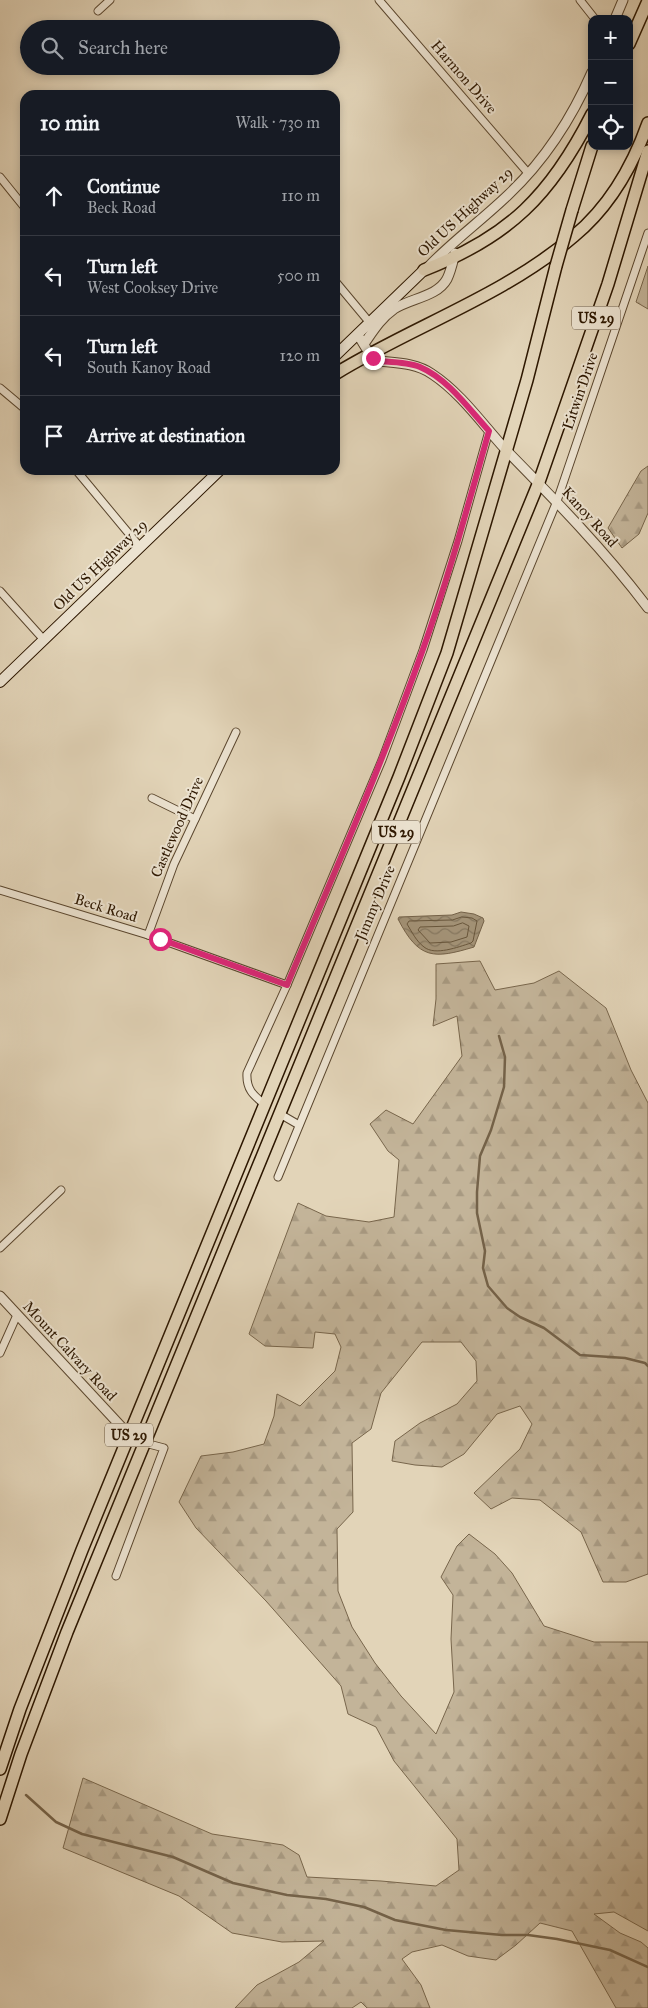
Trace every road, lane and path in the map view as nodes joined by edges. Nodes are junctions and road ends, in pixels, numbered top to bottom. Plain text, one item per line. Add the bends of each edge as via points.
1 (110, 0) edge
2 (379, 0) edge
3 (580, 0) edge
4 (623, 0) edge
5 (647, 4) edge
6 (98, 11) dead end
7 (592, 15) edge
8 (617, 15) edge
9 (633, 31) edge
10 (633, 35) edge
11 (588, 81) edge
12 (588, 121) edge
13 (648, 123) edge
14 (591, 150) edge
15 (648, 151) edge
16 (528, 173) junction
17 (0, 177) edge
18 (20, 202) edge
19 (648, 233) edge
20 (460, 238) junction
21 (453, 259) junction
22 (424, 270) junction
23 (340, 287) edge
24 (370, 323) junction
25 (358, 335) junction
26 (366, 348) junction
27 (340, 351) edge
28 (340, 370) edge
29 (0, 388) edge
30 (20, 405) edge
31 (489, 431) junction
32 (507, 450) junction
33 (80, 475) edge
34 (215, 475) edge
35 (539, 482) junction
36 (557, 500) junction
37 (140, 547) junction
38 (0, 592) edge
39 (648, 608) edge
40 (44, 640) junction
41 (0, 682) edge
42 (236, 732) dead end
43 (152, 798) dead end
44 (196, 819) junction
45 (0, 890) edge
46 (148, 935) junction
47 (287, 985) junction
48 (264, 1104) junction
49 (280, 1114) junction
50 (299, 1125) junction
51 (278, 1177) dead end
52 (61, 1190) dead end
53 (0, 1248) edge
54 (0, 1296) edge
55 (17, 1315) junction
56 (0, 1353) edge
57 (129, 1435) junction
58 (145, 1442) junction
59 (116, 1576) dead end
60 (0, 1769) edge
61 (0, 1819) edge

1 - 6 street
2 - 16 street, Harmon Drive
3 - 7 street
4 - 8 street
5 - 9 highway
5 - 10 highway
11 - 16 street, Old US Highway 29 via 557,140
12 - 21 highway via 554,177 533,203 507,226
13 - 26 highway via 638,150 618,186 576,235 497,289
14 - 32 highway, US 29, bridge
15 - 35 highway, US 29 via 608,284
16 - 20 street, Old US Highway 29 via 510,194
17 - 18 street
19 - 36 street, Litwin Drive
20 - 21 street
20 - 22 street, Old US Highway 29
21 - 22 highway
21 - 26 street via 448,277 440,287 391,312 377,324
22 - 24 main road, Old US Highway 29
23 - 24 street
24 - 25 main road, Old US Highway 29
25 - 26 street
25 - 27 main road, Old US Highway 29
26 - 28 highway
26 - 31 street, Kanoy Road via 378,361 419,367 434,375
29 - 30 street
31 - 32 street, Kanoy Road
31 - 47 street via 423,650 382,760
32 - 35 street, Kanoy Road
32 - 48 highway, US 29 via 447,653 400,777
33 - 37 street
34 - 37 main road, Old US Highway 29
35 - 36 street, Kanoy Road
35 - 49 highway, US 29
36 - 39 street, Kanoy Road
36 - 50 street, Jimmy Drive
37 - 40 main road, Old US Highway 29
38 - 40 street
40 - 41 main road, Old US Highway 29
42 - 44 street, Castlewood Drive
43 - 44 street
44 - 46 street, Castlewood Drive via 174,864
45 - 46 street, Beck Road
46 - 47 street, Beck Road
47 - 48 street via 247,1073 246,1084
48 - 57 highway, US 29
49 - 50 street
49 - 58 highway, US 29
50 - 51 street, Jimmy Drive
52 - 53 street
54 - 55 street, Mount Calvary Road
55 - 56 street
55 - 57 street, Mount Calvary Road
57 - 58 street, Mount Calvary Road
57 - 60 highway, US 29 via 20,1709
58 - 59 street via 164,1448
58 - 61 highway, US 29 via 67,1632

